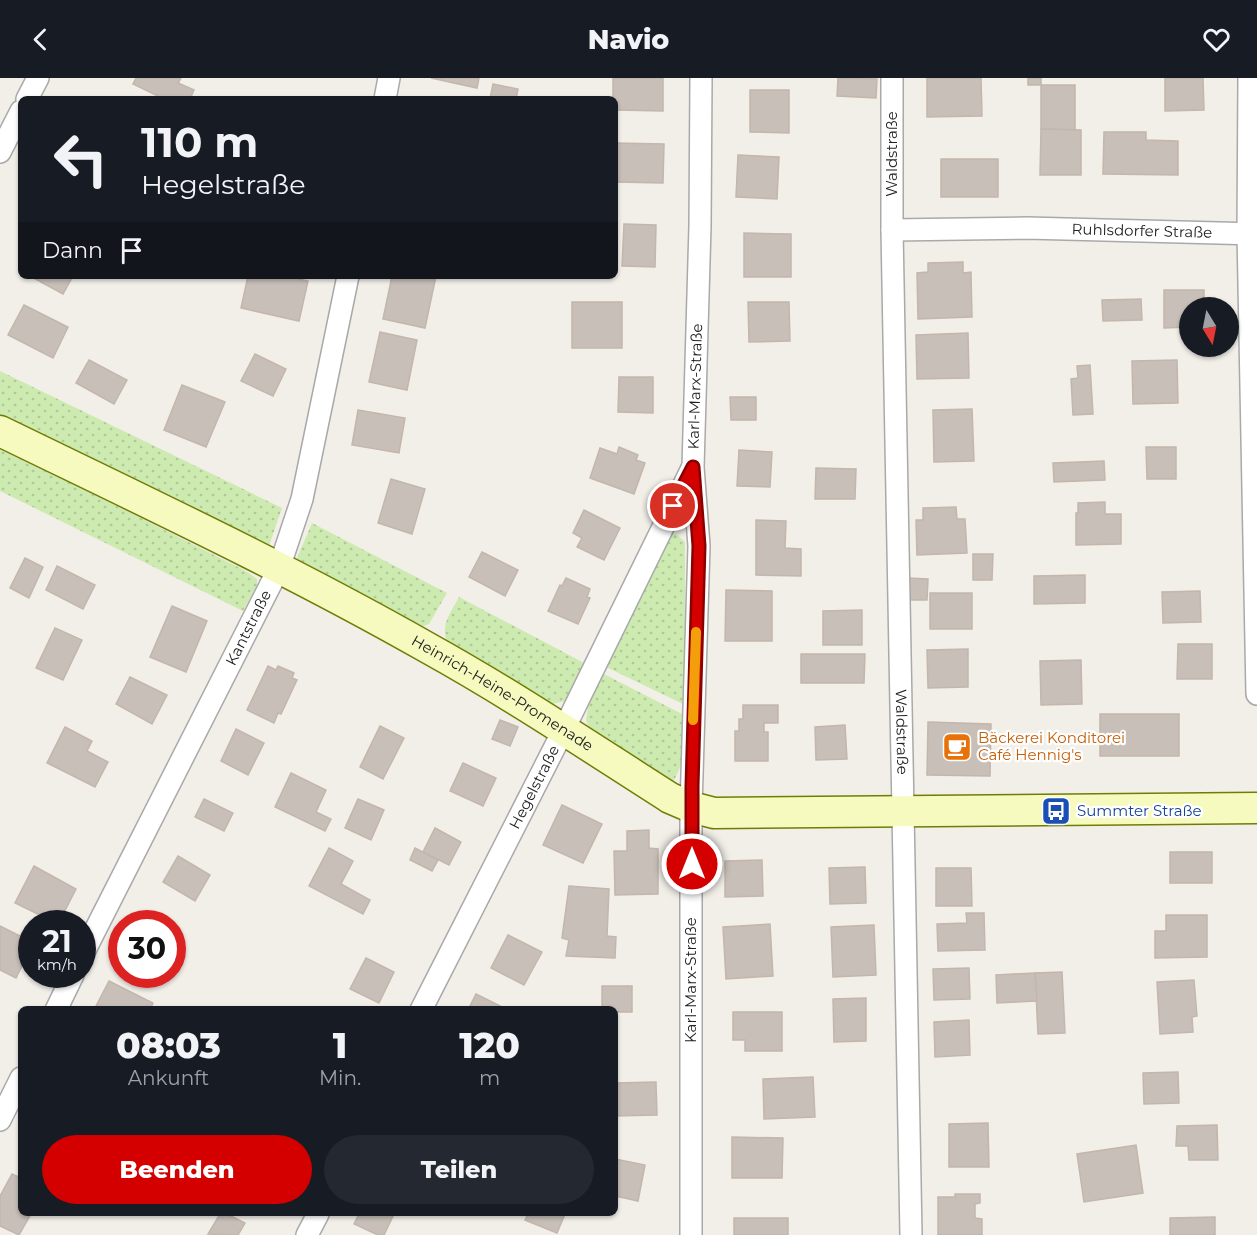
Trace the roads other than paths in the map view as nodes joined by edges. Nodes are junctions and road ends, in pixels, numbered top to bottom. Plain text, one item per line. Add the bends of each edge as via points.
1 (38, 78) edge
2 (389, 78) edge
3 (701, 78) edge
4 (892, 78) edge
5 (1249, 78) edge
6 (29, 96) edge
7 (386, 96) edge
8 (18, 117) edge
9 (0, 152) edge
10 (892, 230) junction
11 (1253, 233) edge
12 (347, 279) edge
13 (0, 431) edge
14 (693, 467) junction
15 (279, 567) junction
16 (1257, 694) edge
17 (564, 729) junction
18 (691, 807) junction
19 (1257, 808) edge
20 (903, 812) junction
21 (96, 928) edge
22 (67, 988) edge
23 (58, 1006) edge
24 (423, 1006) edge
25 (18, 1084) edge
26 (0, 1120) edge
27 (317, 1216) edge
28 (307, 1235) edge
29 (691, 1235) edge
30 (911, 1235) edge

1 - 6 street
2 - 7 street
3 - 14 street, Karl-Marx-Straße
4 - 10 street, Waldstraße
5 - 11 street
8 - 9 street
10 - 11 street, Ruhlsdorfer Straße via 1027,228
10 - 20 street, Waldstraße
11 - 16 street
12 - 15 street, Kantstraße via 303,499
13 - 15 street, Heinrich-Heine-Promenade
14 - 17 street, Hegelstraße
14 - 18 street, Karl-Marx-Straße via 699,546
15 - 17 street, Heinrich-Heine-Promenade via 437,652
15 - 21 street, Kantstraße
17 - 18 street, Heinrich-Heine-Promenade via 670,798
17 - 24 street, Hegelstraße
18 - 20 street, Heinrich-Heine-Promenade via 714,813
18 - 29 street, Karl-Marx-Straße
19 - 20 street, Heinrich-Heine-Promenade
20 - 30 street, Waldstraße
22 - 23 street
25 - 26 street
27 - 28 street

